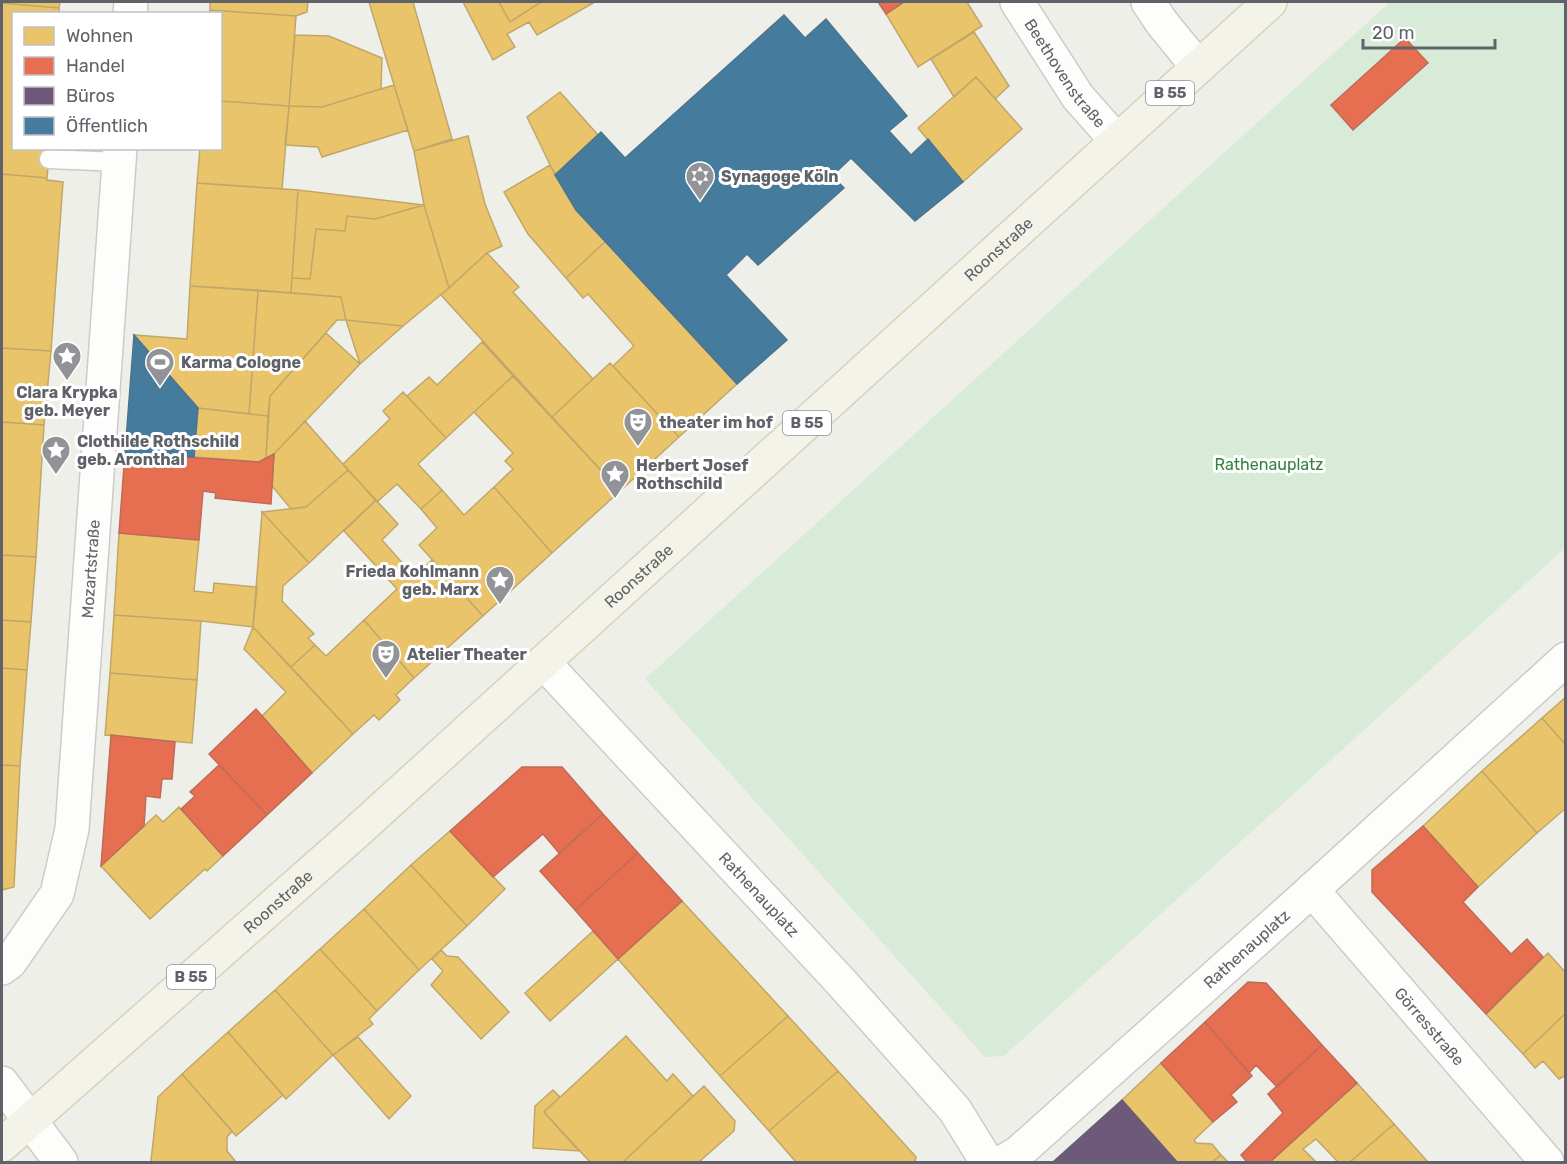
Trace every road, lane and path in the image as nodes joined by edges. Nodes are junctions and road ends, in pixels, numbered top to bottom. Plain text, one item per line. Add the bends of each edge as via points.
1 (1017, 2) edge
2 (1148, 2) edge
3 (1270, 2) edge
4 (1198, 67) junction
5 (1117, 141) junction
6 (120, 155) edge
7 (49, 159) dead end
8 (1566, 659) edge
9 (544, 663) junction
10 (1312, 890) junction
11 (2, 968) edge
12 (2, 1083) edge
13 (15, 1118) edge
14 (2, 1145) edge
15 (61, 1162) edge
16 (987, 1162) edge
17 (1003, 1162) edge
18 (1547, 1162) edge

1 - 5 street, Beethovenstraße via 1078,97
2 - 4 street
3 - 4 main road, Roonstraße / B 55
4 - 5 main road, Roonstraße / B 55
5 - 9 main road, Roonstraße / B 55
6 - 7 lane
6 - 11 street, Mozartstraße via 72,828 57,894
8 - 10 street, Rathenauplatz
9 - 13 main road, Roonstraße / B 55 via 353,835
9 - 16 street, Rathenauplatz via 955,1110
10 - 17 street, Rathenauplatz via 1018,1153
10 - 18 street, Görresstraße
12 - 13 street
13 - 14 main road, Roonstraße / B 55
13 - 15 street

